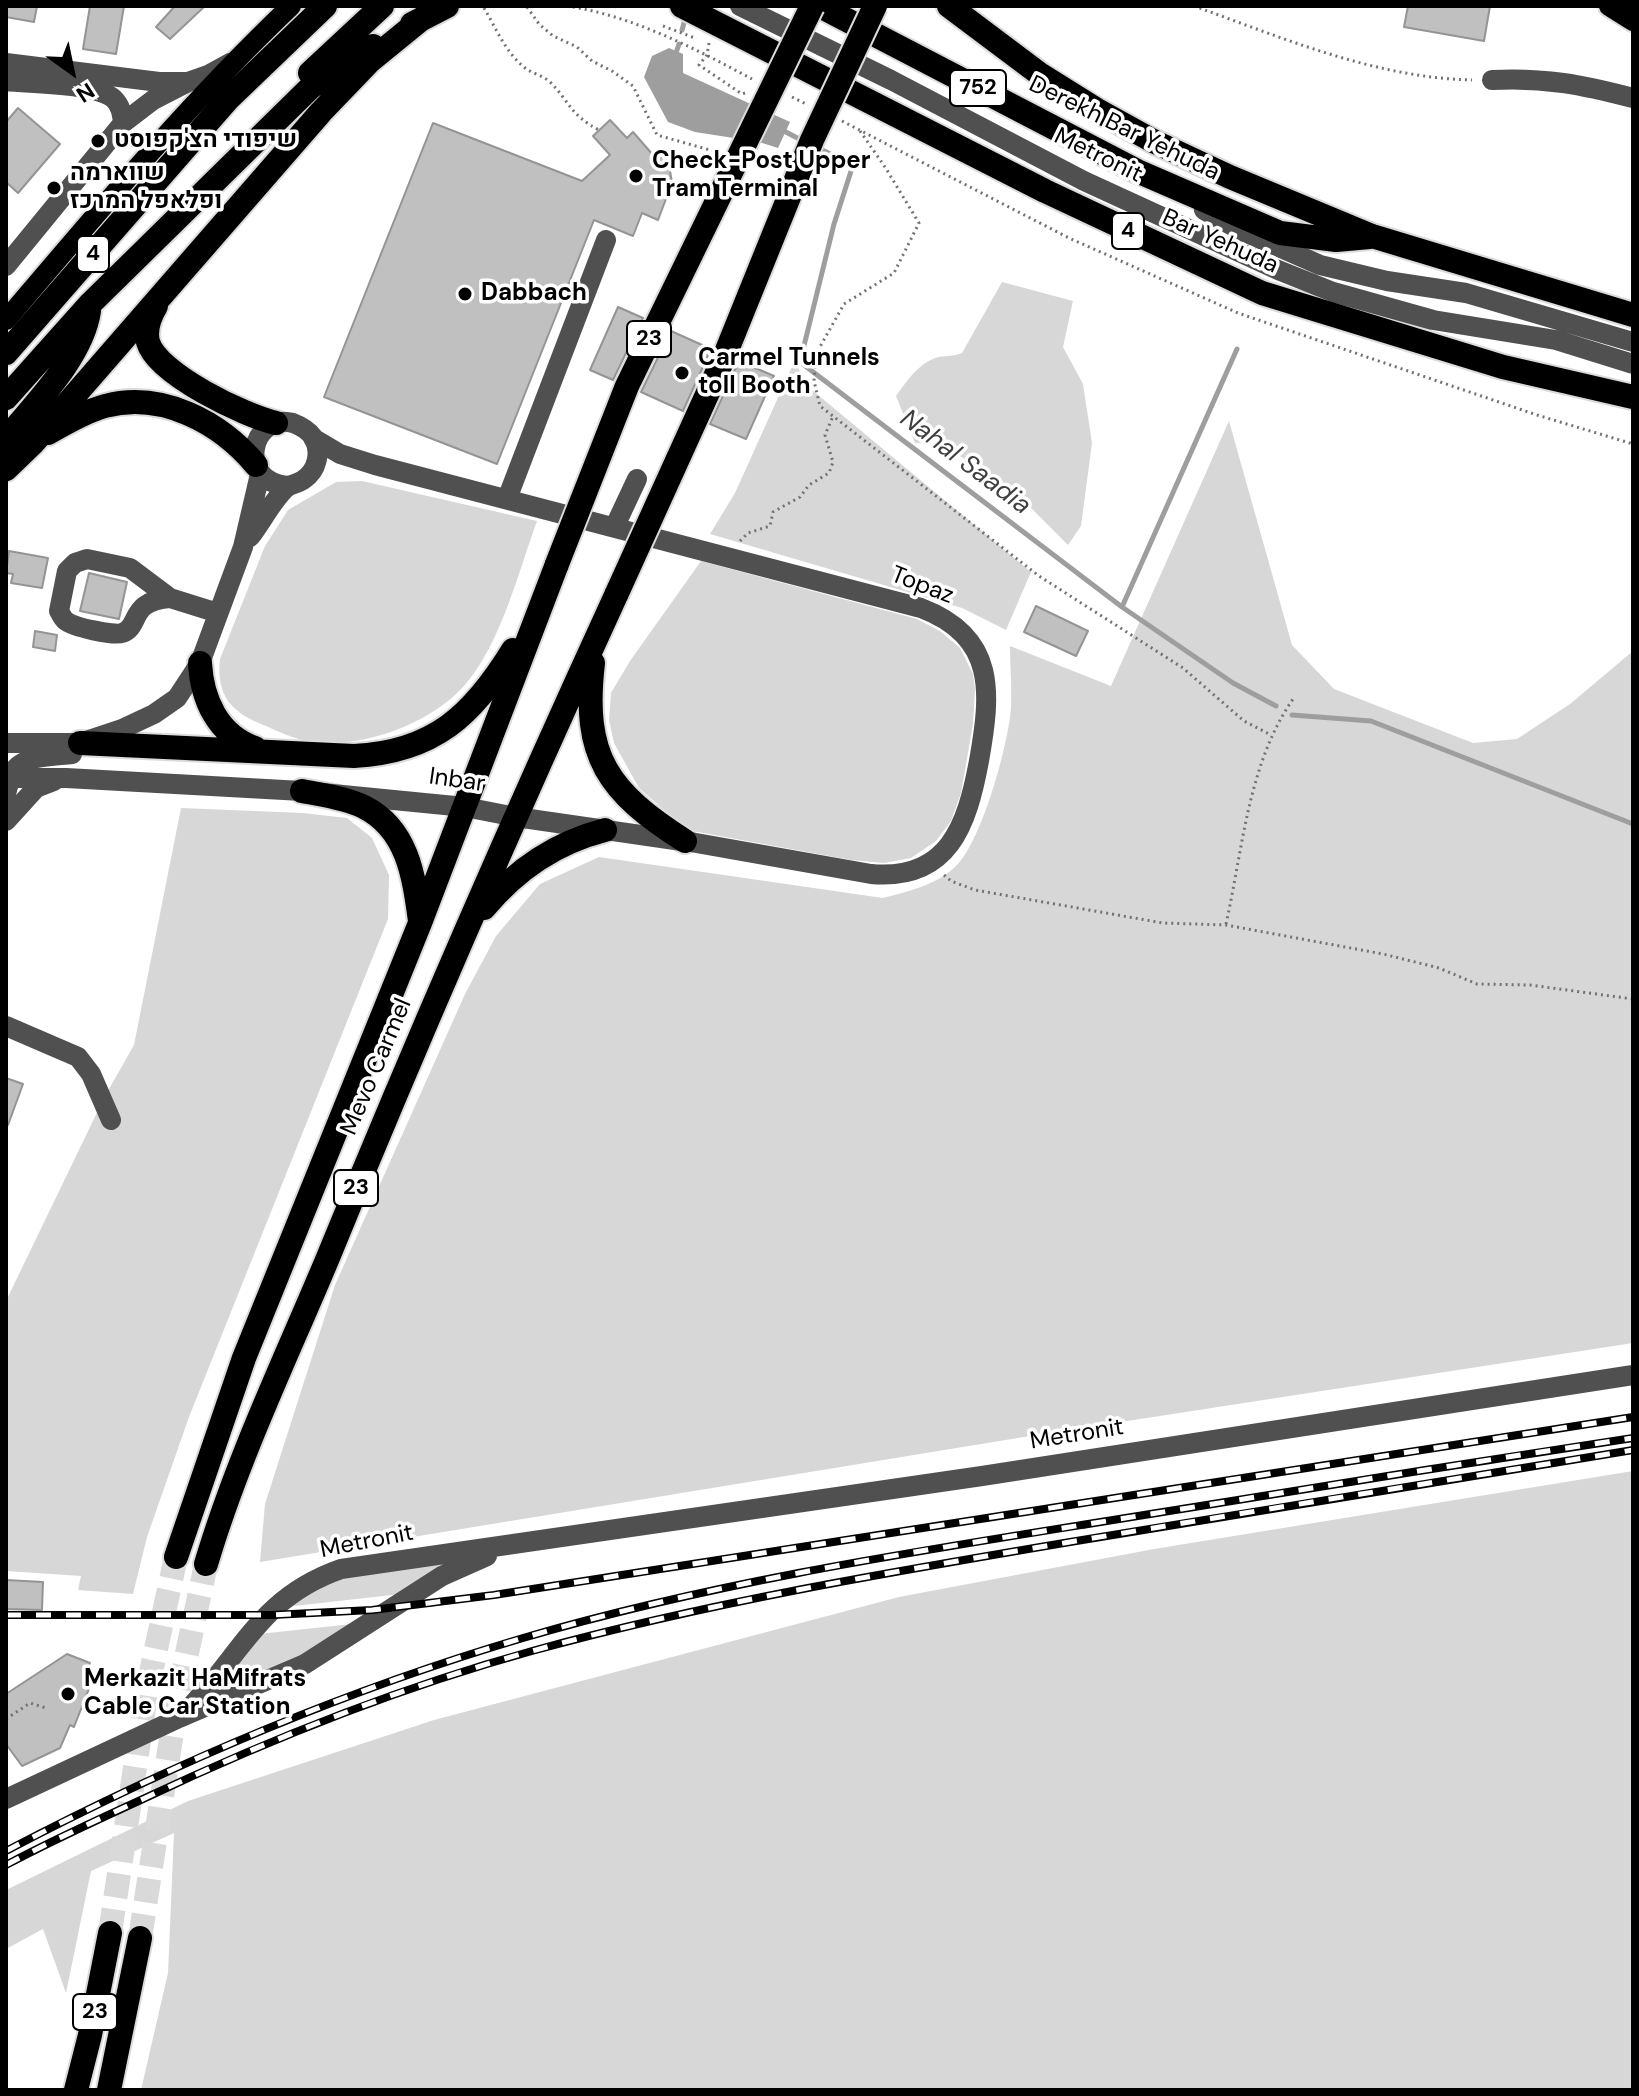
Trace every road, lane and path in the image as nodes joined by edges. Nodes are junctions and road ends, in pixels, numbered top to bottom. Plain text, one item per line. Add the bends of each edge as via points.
1 (291, 6) edge
2 (325, 6) edge
3 (382, 6) edge
4 (447, 6) edge
5 (534, 6) edge
6 (567, 6) edge
7 (682, 6) edge
8 (740, 6) edge
9 (812, 6) edge
10 (820, 6) edge
11 (875, 6) edge
12 (949, 6) edge
13 (1194, 6) edge
14 (1609, 6) edge
15 (526, 7) edge
16 (484, 8) edge
17 (424, 17) junction
18 (1633, 21) edge
19 (663, 26) dead end
20 (707, 55) junction
21 (236, 58) junction
22 (6, 63) edge
23 (754, 80) dead end
24 (1492, 80) joint
25 (6, 81) edge
26 (188, 82) junction
27 (755, 90) dead end
28 (1633, 98) edge
29 (123, 123) junction
30 (857, 128) dead end
31 (267, 129) junction
32 (599, 130) dead end
33 (726, 153) dead end
34 (754, 155) dead end
35 (780, 163) dead end
36 (1137, 171) junction
37 (1372, 236) junction
38 (606, 240) dead end
39 (6, 266) edge
40 (164, 294) junction
41 (90, 304) junction
42 (1633, 315) edge
43 (6, 320) edge
44 (1633, 342) edge
45 (6, 353) edge
46 (1633, 364) edge
47 (1503, 367) junction
48 (1633, 397) edge
49 (6, 398) edge
50 (1633, 411) edge
51 (833, 416) junction
52 (276, 423) junction
53 (313, 438) junction
54 (6, 439) edge
55 (33, 443) junction
56 (375, 465) junction
57 (6, 469) edge
58 (258, 469) junction
59 (637, 479) dead end
60 (298, 481) junction
61 (507, 499) junction
62 (615, 526) junction
63 (243, 547) junction
64 (727, 556) junction
65 (170, 598) junction
66 (539, 607) junction
67 (218, 613) junction
68 (596, 639) junction
69 (200, 663) junction
70 (1293, 699) dead end
71 (1271, 735) junction
72 (6, 743) edge
73 (80, 743) junction
74 (155, 746) junction
75 (269, 752) junction
76 (66, 778) junction
77 (8, 784) edge
78 (302, 791) junction
79 (465, 807) junction
80 (516, 817) junction
81 (6, 821) edge
82 (605, 830) junction
83 (685, 841) junction
84 (930, 862) junction
85 (420, 923) junction
86 (1226, 925) junction
87 (467, 929) junction
88 (1633, 999) edge
89 (6, 1026) edge
90 (111, 1120) dead end
91 (1633, 1375) edge
92 (529, 1542) junction
93 (176, 1557) tunnel mouth
94 (206, 1564) tunnel mouth
95 (46, 1708) dead end
96 (179, 1718) junction
97 (6, 1719) edge
98 (46, 1778) junction
99 (6, 1786) edge
100 (6, 1799) edge
101 (110, 1933) tunnel mouth
102 (140, 1938) tunnel mouth
103 (76, 2090) edge
104 (109, 2090) edge

1 - 21 main road
2 - 45 highway, 4 via 228,99
3 - 31 highway via 314,68
4 - 17 highway, 4
5 - 15 path
6 - 20 path via 602,11
7 - 47 highway, Bar Yehuda / 4 via 1045,191 1262,293
8 - 46 street, Metronit via 1084,181 1319,287 1433,320 1556,340
9 - 66 highway, 23, bridge via 627,386
10 - 36 highway, Derekh Bar Yehuda / 752
11 - 68 highway, 23, bridge
12 - 37 highway via 1041,75 1109,117 1230,177
13 - 24 path via 1377,67 1441,79
14 - 18 main road
15 - 33 path via 553,36 633,86 657,135
16 - 32 path via 511,54 545,77 582,122
17 - 31 highway, 4 via 331,72
17 - 40 highway via 347,84
19 - 20 path via 711,44
20 - 23 path
20 - 27 path via 699,65 742,94
21 - 26 street
21 - 43 main road
22 - 26 street
24 - 28 street via 1530,78
25 - 29 street via 111,96
26 - 29 street
29 - 39 street
30 - 51 path via 919,223 894,273 844,304 816,354 814,381 820,406
31 - 41 highway, 4
34 - 35 path
36 - 37 highway, Derekh Bar Yehuda via 1280,233 1336,240
36 - 44 street, Metronit via 1238,229 1320,265 1466,293
37 - 42 highway
38 - 61 street
40 - 52 highway via 147,331 160,362 245,414
40 - 55 highway
41 - 49 highway, 4
41 - 54 highway via 73,355
47 - 48 highway, Bar Yehuda / 4
47 - 50 highway
51 - 64 path via 825,435 833,462 829,473 773,512 770,526 748,533
51 - 71 path via 1039,576 1183,668 1244,721
52 - 53 street via 298,424
52 - 58 street via 255,445
53 - 56 street, Topaz
53 - 60 street via 317,459
55 - 57 highway
55 - 58 highway via 103,406 159,404 207,422
56 - 60 street via 349,466
56 - 61 street, Topaz
58 - 60 street via 278,485
58 - 63 street
59 - 62 street
60 - 63 street
61 - 62 street, Topaz
62 - 64 street, Topaz
63 - 67 street
64 - 84 street, Topaz via 921,608 970,641 985,671 985,726 962,827
65 - 65 street via 130,568 87,559 67,571 59,611 73,626 118,635 145,604
65 - 67 street
66 - 75 highway via 491,686 467,711 426,739 379,755
66 - 79 highway, 23
67 - 69 street
68 - 80 highway, 23
68 - 83 highway via 590,700 604,768 637,808
69 - 73 street via 166,706
69 - 75 highway via 204,693 222,727 251,748
70 - 71 path
71 - 86 path
72 - 73 street
73 - 74 highway
74 - 75 highway
74 - 77 street via 44,757 21,765
76 - 77 street, Inbar
76 - 78 street, Inbar
76 - 81 street via 36,788
78 - 79 street, Inbar
78 - 85 highway via 361,805 391,827 412,870
79 - 80 street, Inbar
79 - 85 highway, Mevo Carmel / 23
80 - 82 street, Inbar
80 - 87 highway, Mevo Carmel / 23
82 - 83 street, Inbar
82 - 87 highway via 568,842 525,866
83 - 84 street, Topaz via 849,872 897,874
84 - 86 path via 951,881 975,890 1163,923
85 - 93 highway, Mevo Carmel / 23 via 244,1358
86 - 88 path via 1383,954 1477,984 1530,985
87 - 94 highway, Mevo Carmel / 23
89 - 90 street via 78,1057
91 - 92 street, Metronit
92 - 96 street, Metronit via 457,1568 305,1664
92 - 96 street, Metronit via 360,1565 310,1581 270,1610 202,1697
95 - 97 path via 30,1703
96 - 98 street, Metronit
98 - 99 street, Metronit
98 - 100 street, Metronit
101 - 103 highway, 23
102 - 104 highway, 23

